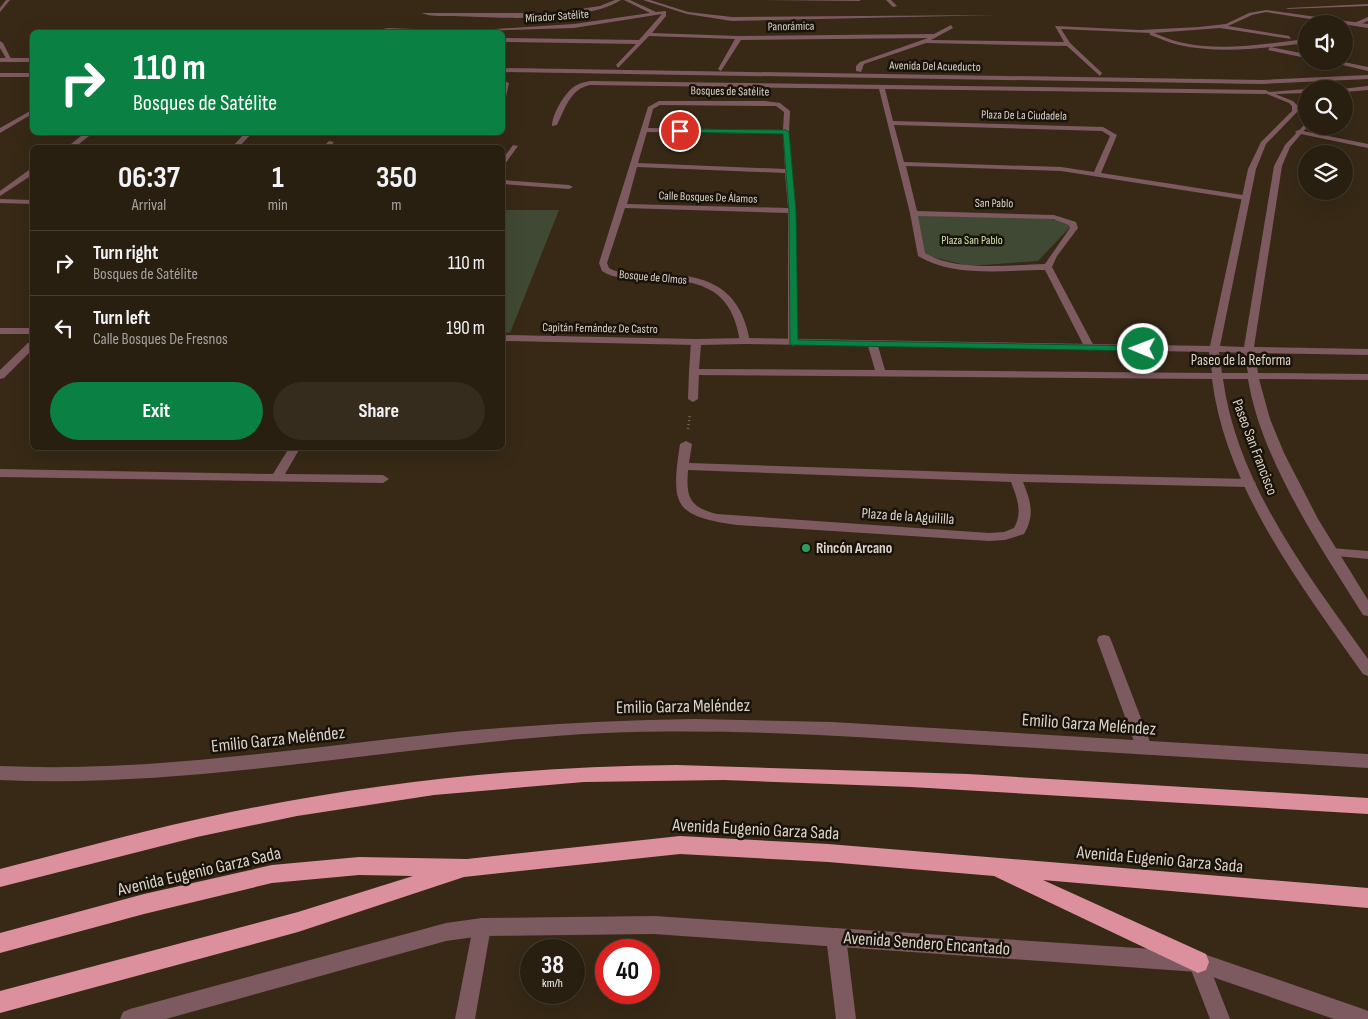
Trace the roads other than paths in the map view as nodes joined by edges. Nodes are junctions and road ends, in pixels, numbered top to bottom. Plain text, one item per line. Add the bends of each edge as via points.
1 (8, 0) edge
2 (619, 0) edge
3 (626, 0) edge
4 (636, 0) edge
5 (646, 0) edge
6 (761, 0) edge
7 (859, 0) edge
8 (888, 0) edge
9 (1368, 5) edge
10 (895, 6) dead end
11 (0, 11) edge
12 (1266, 11) junction
13 (424, 13) dead end
14 (656, 14) junction
15 (664, 14) junction
16 (995, 15) dead end
17 (1368, 19) edge
18 (1355, 24) junction
19 (1218, 26) junction
20 (1368, 26) edge
21 (951, 27) dead end
22 (492, 30) edge
23 (1147, 32) junction
24 (647, 34) junction
25 (936, 36) junction
26 (739, 38) junction
27 (505, 40) edge
28 (1298, 40) edge
29 (641, 42) junction
30 (924, 42) junction
31 (1298, 42) edge
32 (0, 44) edge
33 (1068, 44) junction
34 (1254, 46) junction
35 (1298, 54) edge
36 (0, 60) edge
37 (10, 60) junction
38 (30, 60) edge
39 (505, 65) edge
40 (618, 66) junction
41 (1353, 67) edge
42 (721, 69) junction
43 (505, 70) edge
44 (859, 71) junction
45 (1368, 71) edge
46 (1100, 74) junction
47 (0, 75) edge
48 (19, 75) junction
49 (30, 75) edge
50 (1368, 77) edge
51 (6, 82) dead end
52 (881, 86) junction
53 (1365, 89) edge
54 (1298, 91) edge
55 (1265, 92) junction
56 (1353, 95) edge
57 (650, 108) joint
58 (30, 113) edge
59 (890, 123) junction
60 (554, 125) dead end
61 (644, 130) junction
62 (0, 131) edge
63 (786, 132) junction
64 (1298, 134) edge
65 (87, 135) edge
66 (247, 135) edge
67 (1325, 135) edge
68 (331, 142) dead end
69 (73, 145) edge
70 (237, 145) edge
71 (328, 145) edge
72 (515, 146) dead end
73 (1368, 146) edge
74 (505, 161) edge
75 (634, 164) junction
76 (901, 164) junction
77 (788, 170) junction
78 (30, 173) edge
79 (1097, 173) junction
80 (505, 182) edge
81 (569, 187) dead end
82 (0, 194) edge
83 (1246, 198) junction
84 (0, 201) edge
85 (30, 202) edge
86 (622, 206) junction
87 (792, 211) junction
88 (914, 213) junction
89 (1048, 267) junction
90 (0, 330) edge
91 (30, 331) edge
92 (505, 338) edge
93 (745, 340) junction
94 (696, 342) junction
95 (793, 343) junction
96 (872, 344) junction
97 (30, 346) edge
98 (1090, 348) junction
99 (1214, 350) junction
100 (1249, 350) junction
101 (1368, 352) edge
102 (694, 372) junction
103 (881, 373) junction
104 (1215, 375) junction
105 (1252, 375) junction
106 (0, 376) edge
107 (1368, 377) edge
108 (693, 399) road end
109 (686, 444) road end
110 (293, 450) edge
111 (683, 466) junction
112 (0, 473) edge
113 (278, 476) junction
114 (1016, 478) junction
115 (383, 479) dead end
116 (1250, 483) junction
117 (1330, 552) junction
118 (1368, 555) edge
119 (1368, 611) edge
120 (1104, 640) dead end
121 (1368, 670) edge
122 (1144, 747) junction
123 (1368, 761) edge
124 (0, 773) edge
125 (1368, 806) edge
126 (993, 867) junction
127 (467, 868) junction
128 (0, 878) edge
129 (1368, 898) edge
130 (482, 927) junction
131 (836, 937) junction
132 (0, 943) edge
133 (1198, 962) junction
134 (0, 1002) edge
135 (130, 1019) edge
136 (465, 1019) edge
137 (846, 1019) edge
138 (1220, 1019) edge
139 (1363, 1019) edge

1 - 11 street
2 - 13 street via 592,9 553,13 491,16
3 - 14 street
4 - 15 street
5 - 16 street via 687,13 732,19
6 - 7 street
8 - 10 street
9 - 12 street
12 - 18 street
12 - 19 street
14 - 15 street, Mirador Satélite
14 - 22 street, Mirador Satélite via 574,26
15 - 24 street
17 - 18 street
18 - 20 street
19 - 23 street
19 - 28 street
21 - 25 street
23 - 33 street via 1057,27
23 - 34 street via 1175,42 1201,46
24 - 26 street, Panorámica
24 - 29 street
25 - 26 street, Panorámica
25 - 30 street
26 - 42 street
27 - 29 street
29 - 40 street
30 - 33 street
30 - 44 street via 869,60 859,66
31 - 34 street
32 - 37 street
33 - 46 street
34 - 35 street
36 - 37 street
37 - 38 street
39 - 40 street, Avenida Del Acueducto
40 - 42 street, Avenida Del Acueducto
41 - 45 street
42 - 44 street, Avenida Del Acueducto
43 - 50 street, Avenida Del Acueducto via 1262,82
44 - 46 street, Avenida Del Acueducto
45 - 46 street, Avenida Del Acueducto via 1270,76
47 - 48 street
48 - 49 street
48 - 51 street
52 - 55 street, Avenida Del Acueducto
52 - 59 street
52 - 60 street, Avenida Del Acueducto via 582,84 573,89
53 - 56 street
54 - 55 street, Avenida Del Acueducto
55 - 83 street, Paseo San Francisco via 1291,102 1295,111 1264,142 1252,168
57 - 61 street, Bosque de Olmos
57 - 63 street, Bosques de Satélite via 668,102 778,104 787,111
58 - 62 street
59 - 76 street
59 - 79 street, Plaza De La Ciudadela via 1103,129 1114,135
61 - 63 street
61 - 75 street, Bosque de Olmos
63 - 77 street, Bosques de Satélite
64 - 100 street, Paseo San Francisco via 1287,146 1278,166
65 - 69 street
66 - 70 street
67 - 73 street
68 - 71 street
72 - 74 street
75 - 77 street
75 - 86 street, Bosque de Olmos
76 - 79 street
76 - 88 street
77 - 87 street, Bosques de Satélite
78 - 82 street
79 - 83 street
80 - 81 street
83 - 99 street, Paseo San Francisco
84 - 85 street
86 - 87 street, Calle Bosques De Álamos
86 - 93 street, Bosque de Olmos via 602,263 605,269 620,275 671,277 711,286 727,296 739,313
87 - 95 street, Bosques de Satélite
88 - 89 street via 921,254 933,262 958,266
88 - 89 street, San Pablo via 1054,217 1073,224 1074,228
89 - 98 street
90 - 91 street
92 - 94 street, Capitán Fernández De Castro
93 - 94 street, Paseo de la Reforma
93 - 95 street, Paseo de la Reforma
94 - 102 street
95 - 96 street, Paseo de la Reforma
96 - 98 street, Paseo de la Reforma
96 - 103 street
97 - 106 street
98 - 99 street, Paseo de la Reforma
99 - 100 street, Paseo de la Reforma
99 - 104 street, Paseo San Francisco
100 - 101 street, Paseo de la Reforma
100 - 105 street, Paseo San Francisco
102 - 103 street, Paseo de la Reforma
102 - 108 street
103 - 104 street, Paseo de la Reforma
104 - 105 street, Paseo de la Reforma
104 - 116 street, Paseo San Francisco via 1224,413
105 - 107 street, Paseo de la Reforma
105 - 117 street, Paseo San Francisco via 1278,454
109 - 111 street
110 - 113 street
111 - 114 street
111 - 114 street, Plaza de la Aguililla via 682,499 686,507 702,515 737,521 989,537 1019,531 1026,520 1026,507
112 - 113 street
113 - 115 street
114 - 116 street
116 - 121 street, Paseo San Francisco via 1287,554
117 - 118 street
117 - 119 street, Paseo San Francisco
120 - 122 street
122 - 123 street, Emilio Garza Meléndez
122 - 124 street, Emilio Garza Meléndez via 869,730 740,724 680,725 602,727 463,738 130,773
125 - 128 highway via 944,781 746,772 641,772 398,791 251,817
126 - 127 highway, Avenida Eugenio Garza Sada via 680,845
126 - 129 highway, Avenida Eugenio Garza Sada
126 - 133 highway
127 - 132 highway, Avenida Eugenio Garza Sada via 358,866 272,874
127 - 134 highway via 298,922
130 - 131 street, Avenida Sendero Encantado via 654,924
130 - 135 street, Avenida Sendero Encantado via 446,932
130 - 136 street
131 - 133 street, Avenida Sendero Encantado
131 - 137 street
133 - 138 street
133 - 139 street, Avenida Sendero Encantado

